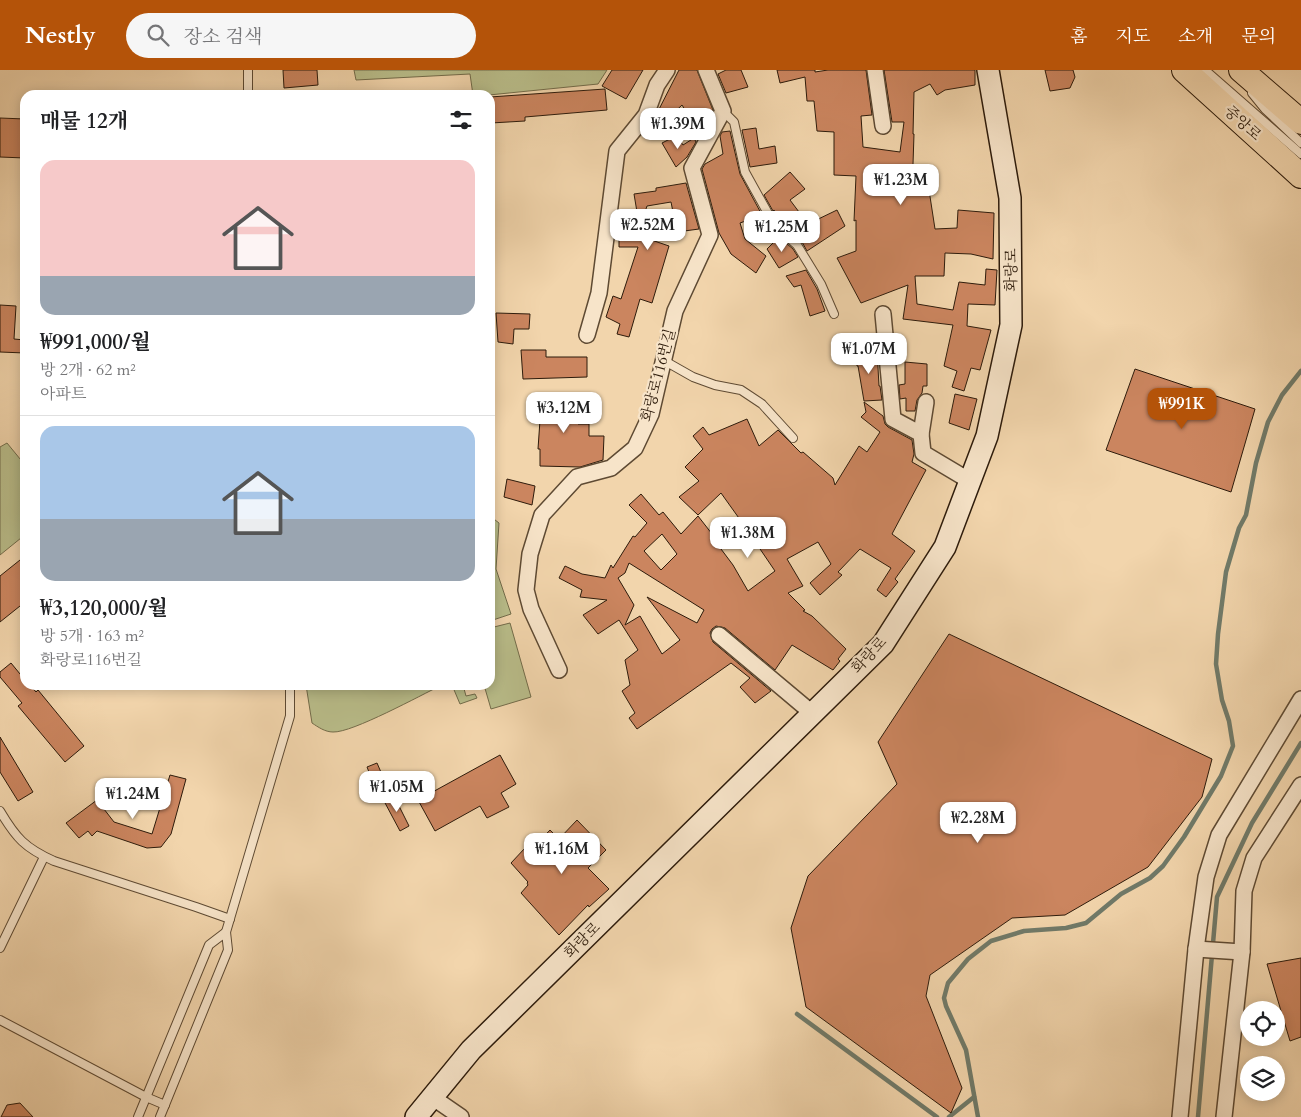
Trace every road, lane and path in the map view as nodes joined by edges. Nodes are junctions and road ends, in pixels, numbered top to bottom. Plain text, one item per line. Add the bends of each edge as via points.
1 (248, 70) edge
2 (667, 70) edge
3 (706, 70) edge
4 (876, 70) edge
5 (988, 70) edge
6 (1184, 70) edge
7 (1205, 70) edge
8 (1232, 70) edge
9 (1244, 81) edge
10 (248, 90) edge
11 (723, 111) junction
12 (1301, 122) edge
13 (883, 126) dead end
14 (1301, 143) edge
15 (1301, 154) edge
16 (1301, 176) edge
17 (834, 314) dead end
18 (882, 314) dead end
19 (587, 335) dead end
20 (663, 360) junction
21 (926, 402) dead end
22 (921, 434) junction
23 (793, 438) dead end
24 (970, 481) junction
25 (719, 635) dead end
26 (559, 670) dead end
27 (290, 690) edge
28 (1301, 699) edge
29 (812, 713) junction
30 (1301, 785) edge
31 (0, 811) edge
32 (44, 857) junction
33 (230, 919) junction
34 (226, 932) junction
35 (0, 948) edge
36 (1196, 949) junction
37 (1242, 952) junction
38 (0, 1020) edge
39 (146, 1097) junction
40 (432, 1097) junction
41 (165, 1105) junction
42 (138, 1117) edge
43 (160, 1117) edge
44 (416, 1117) edge
45 (460, 1117) edge
46 (1180, 1117) edge
47 (1224, 1117) edge

1 - 10 lane
2 - 19 street via 646,115 617,152 599,292
3 - 11 street
4 - 13 street
5 - 24 main road, 화랑로 via 1010,198 1011,325 987,436
6 - 16 main road, 중앙로
7 - 15 lane
8 - 9 lane
9 - 12 main road
9 - 14 lane via 1265,109
11 - 17 lane via 734,122 745,172 775,226 798,245
11 - 20 street, 화랑로116번길 via 692,168 710,235 676,311
18 - 22 street via 893,419
20 - 23 lane via 693,377 741,390 762,404
20 - 26 street, 화랑로116번길 via 650,414 635,448 611,468 577,477 542,515 530,554 526,590 531,609
21 - 22 street
22 - 24 street via 923,453
24 - 29 main road, 화랑로 via 945,547 882,644
25 - 29 street
27 - 33 lane via 290,716
28 - 36 street via 1218,835 1206,877
29 - 40 main road, 화랑로 via 471,1050
30 - 37 street via 1254,858 1244,891
31 - 32 lane via 24,844
32 - 33 lane
32 - 35 lane
33 - 34 lane
34 - 39 lane via 209,945
34 - 41 lane via 228,950
36 - 37 street
36 - 46 street
37 - 47 street
38 - 39 lane
39 - 41 lane
39 - 42 lane
40 - 44 main road, 화랑로
40 - 45 street
41 - 43 lane

